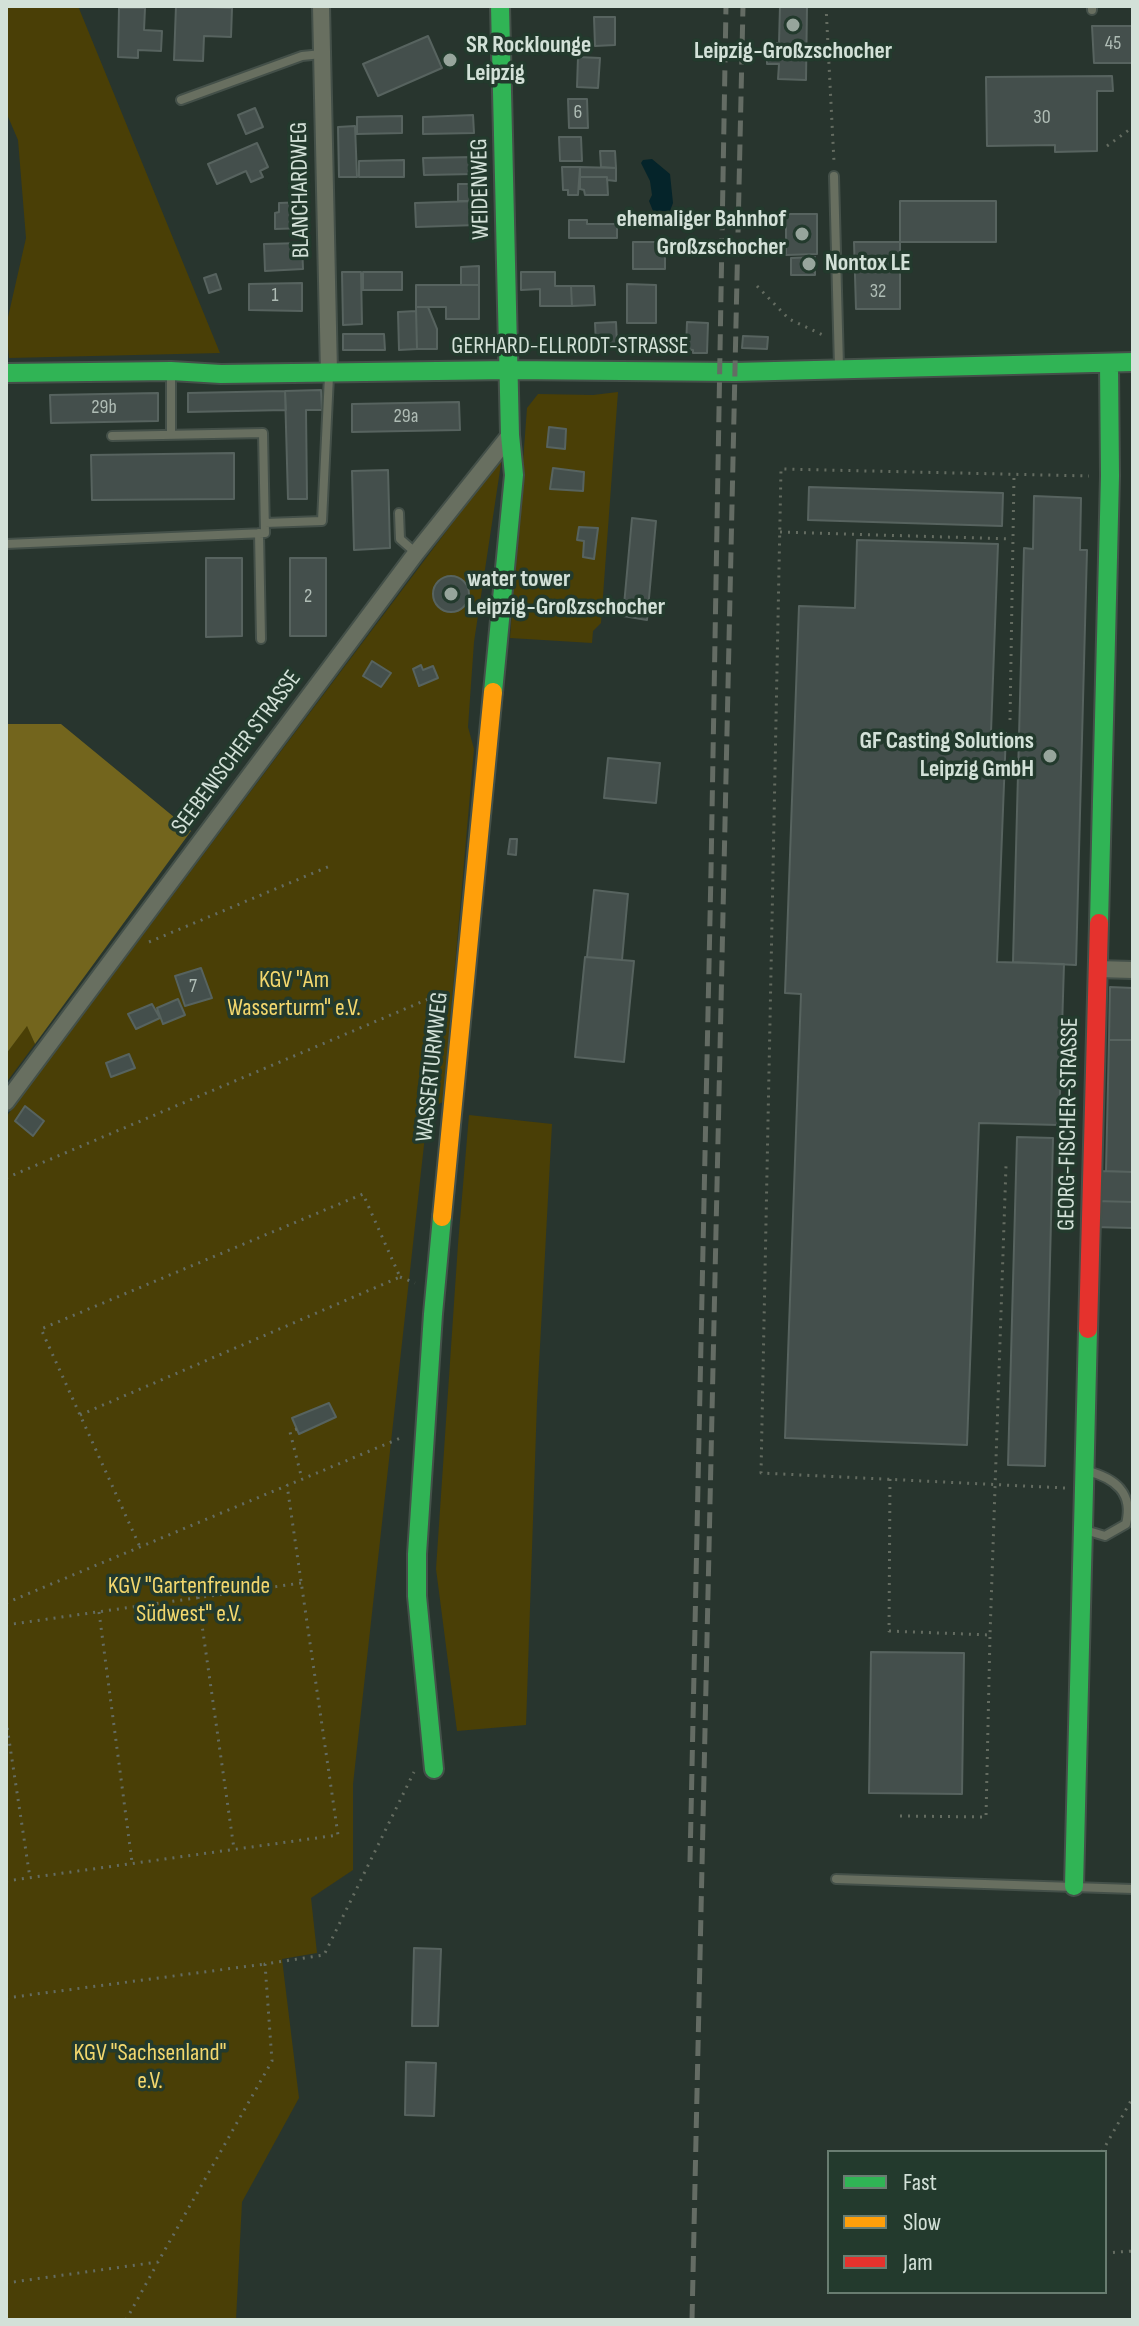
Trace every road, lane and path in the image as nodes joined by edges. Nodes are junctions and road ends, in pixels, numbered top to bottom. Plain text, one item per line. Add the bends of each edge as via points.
1 (321, 6) edge
2 (500, 6) edge
3 (826, 6) edge
4 (322, 54) junction
5 (181, 100) dead end
6 (1133, 127) edge
7 (1107, 146) dead end
8 (834, 176) joint
9 (757, 286) dead end
10 (839, 343) junction
11 (1133, 362) edge
12 (1109, 363) junction
13 (839, 368) junction
14 (509, 370) junction
15 (171, 371) junction
16 (6, 373) edge
17 (329, 373) junction
18 (171, 435) junction
19 (510, 435) junction
20 (112, 436) dead end
21 (1014, 474) junction
22 (1110, 476) junction
23 (399, 513) dead end
24 (265, 523) junction
25 (780, 532) junction
26 (259, 533) junction
27 (1013, 539) junction
28 (6, 544) edge
29 (416, 553) junction
30 (261, 639) dead end
31 (1010, 720) dead end
32 (330, 866) dead end
33 (146, 943) dead end
34 (1097, 969) junction
35 (1133, 970) edge
36 (465, 984) junction
37 (6, 1102) edge
38 (1006, 1166) dead end
39 (6, 1178) edge
40 (80, 1415) junction
41 (425, 1427) junction
42 (297, 1429) dead end
43 (302, 1479) junction
44 (890, 1479) junction
45 (1085, 1480) junction
46 (287, 1485) junction
47 (995, 1485) junction
48 (1084, 1530) junction
49 (140, 1547) junction
50 (301, 1583) junction
51 (198, 1597) junction
52 (6, 1603) edge
53 (99, 1612) junction
54 (6, 1625) edge
55 (990, 1635) junction
56 (6, 1720) edge
57 (426, 1766) joint
58 (900, 1816) dead end
59 (234, 1849) junction
60 (132, 1864) junction
61 (30, 1878) junction
62 (836, 1879) dead end
63 (6, 1881) edge
64 (1074, 1886) junction
65 (1133, 1889) edge
66 (265, 1964) junction
67 (6, 1998) edge
68 (1133, 2097) edge
69 (1103, 2150) edge
70 (1133, 2251) edge
71 (1107, 2253) edge
72 (158, 2262) junction
73 (6, 2283) edge
74 (127, 2319) edge

1 - 4 street, BLANCHARDWEG
2 - 14 street, WEIDENWEG
3 - 8 path
4 - 5 lane
4 - 17 street, BLANCHARDWEG
6 - 7 path
8 - 10 lane
9 - 10 path via 789,319
10 - 13 lane
11 - 12 street, GERHARD-ELLRODT-STRASSE
12 - 13 street, GERHARD-ELLRODT-STRASSE
12 - 22 street, GEORG-FISCHER-STRASSE
13 - 14 street, GERHARD-ELLRODT-STRASSE
14 - 17 street, GERHARD-ELLRODT-STRASSE
14 - 19 street, WASSERTURMWEG
15 - 16 street, GERHARD-ELLRODT-STRASSE
15 - 17 street, GERHARD-ELLRODT-STRASSE
15 - 18 lane
17 - 24 lane via 322,521
18 - 20 lane
18 - 24 lane via 263,433
19 - 29 street, SEEBENISCHER STRASSE
19 - 36 street, WASSERTURMWEG via 514,475
21 - 22 path
21 - 25 path via 781,469
21 - 27 path
22 - 34 street, GEORG-FISCHER-STRASSE
23 - 29 lane via 400,539
24 - 26 lane via 265,533
25 - 27 path
25 - 44 path via 761,1473
26 - 28 lane
26 - 30 lane
27 - 31 path
29 - 37 street, SEEBENISCHER STRASSE
32 - 33 path
34 - 35 street
34 - 45 street, GEORG-FISCHER-STRASSE
36 - 39 path
36 - 41 street, WASSERTURMWEG
38 - 47 path
40 - 40 path via 41,1329 363,1194 400,1277
40 - 49 path
41 - 43 path
41 - 57 street, WASSERTURMWEG via 417,1596
42 - 43 path via 290,1432
43 - 46 path
44 - 47 path
44 - 55 path via 889,1631
45 - 47 path
45 - 48 street, GEORG-FISCHER-STRASSE
45 - 48 lane via 1104,1475 1123,1491 1129,1510 1126,1524 1105,1536
46 - 49 path
46 - 50 path
47 - 55 path
48 - 64 street, GEORG-FISCHER-STRASSE
49 - 52 path
50 - 51 path
50 - 59 path via 338,1835
51 - 53 path
51 - 59 path
53 - 54 path
53 - 60 path
55 - 58 path via 986,1817
56 - 61 path
57 - 66 path via 324,1955
59 - 60 path
60 - 61 path
61 - 63 path
62 - 64 lane
64 - 65 lane
66 - 67 path
66 - 72 path via 272,2061
68 - 69 path
70 - 71 path
72 - 73 path
72 - 74 path

